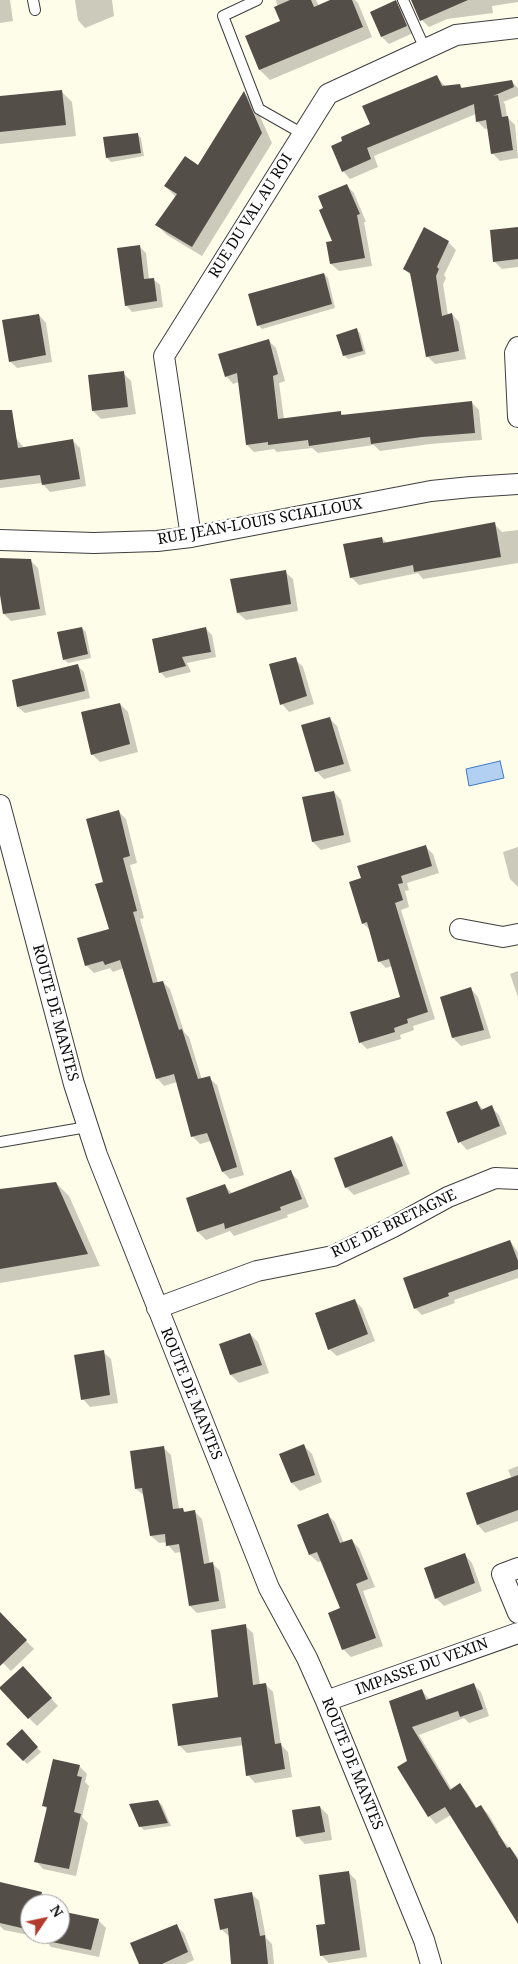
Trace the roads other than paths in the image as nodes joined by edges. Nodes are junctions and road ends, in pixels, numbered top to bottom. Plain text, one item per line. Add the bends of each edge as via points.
1 (257, 0) edge
2 (403, 0) edge
3 (246, 2) edge
4 (518, 28) edge
5 (425, 50) junction
6 (302, 134) junction
7 (518, 347) edge
8 (518, 417) edge
9 (518, 484) edge
10 (190, 537) junction
11 (0, 540) edge
12 (0, 805) edge
13 (6, 860) edge
14 (460, 929) dead end
15 (518, 934) edge
16 (87, 1127) junction
17 (0, 1142) edge
18 (518, 1179) edge
19 (156, 1308) junction
20 (518, 1568) edge
21 (518, 1613) edge
22 (518, 1633) edge
23 (326, 1701) junction
24 (431, 1964) edge

1 - 3 lane
2 - 5 lane
3 - 6 lane via 224,16 259,109
4 - 5 street, RUE DU VAL AU ROI via 456,35
5 - 6 street, RUE DU VAL AU ROI via 328,94
6 - 10 street, RUE DU VAL AU ROI via 164,356
7 - 8 street via 515,353
9 - 10 street, RUE JEAN-LOUIS SCIALLOUX via 431,491
10 - 11 street, RUE JEAN-LOUIS SCIALLOUX via 94,543
12 - 13 street, ROUTE DE MANTES
13 - 16 street, ROUTE DE MANTES
14 - 15 street via 503,937
16 - 17 lane
16 - 19 street, ROUTE DE MANTES
18 - 19 street, RUE DE BRETAGNE via 495,1178 448,1197 334,1256 257,1271
19 - 23 street, ROUTE DE MANTES via 269,1588
20 - 21 street via 502,1574
22 - 23 street, IMPASSE DU VEXIN
23 - 24 street, ROUTE DE MANTES

